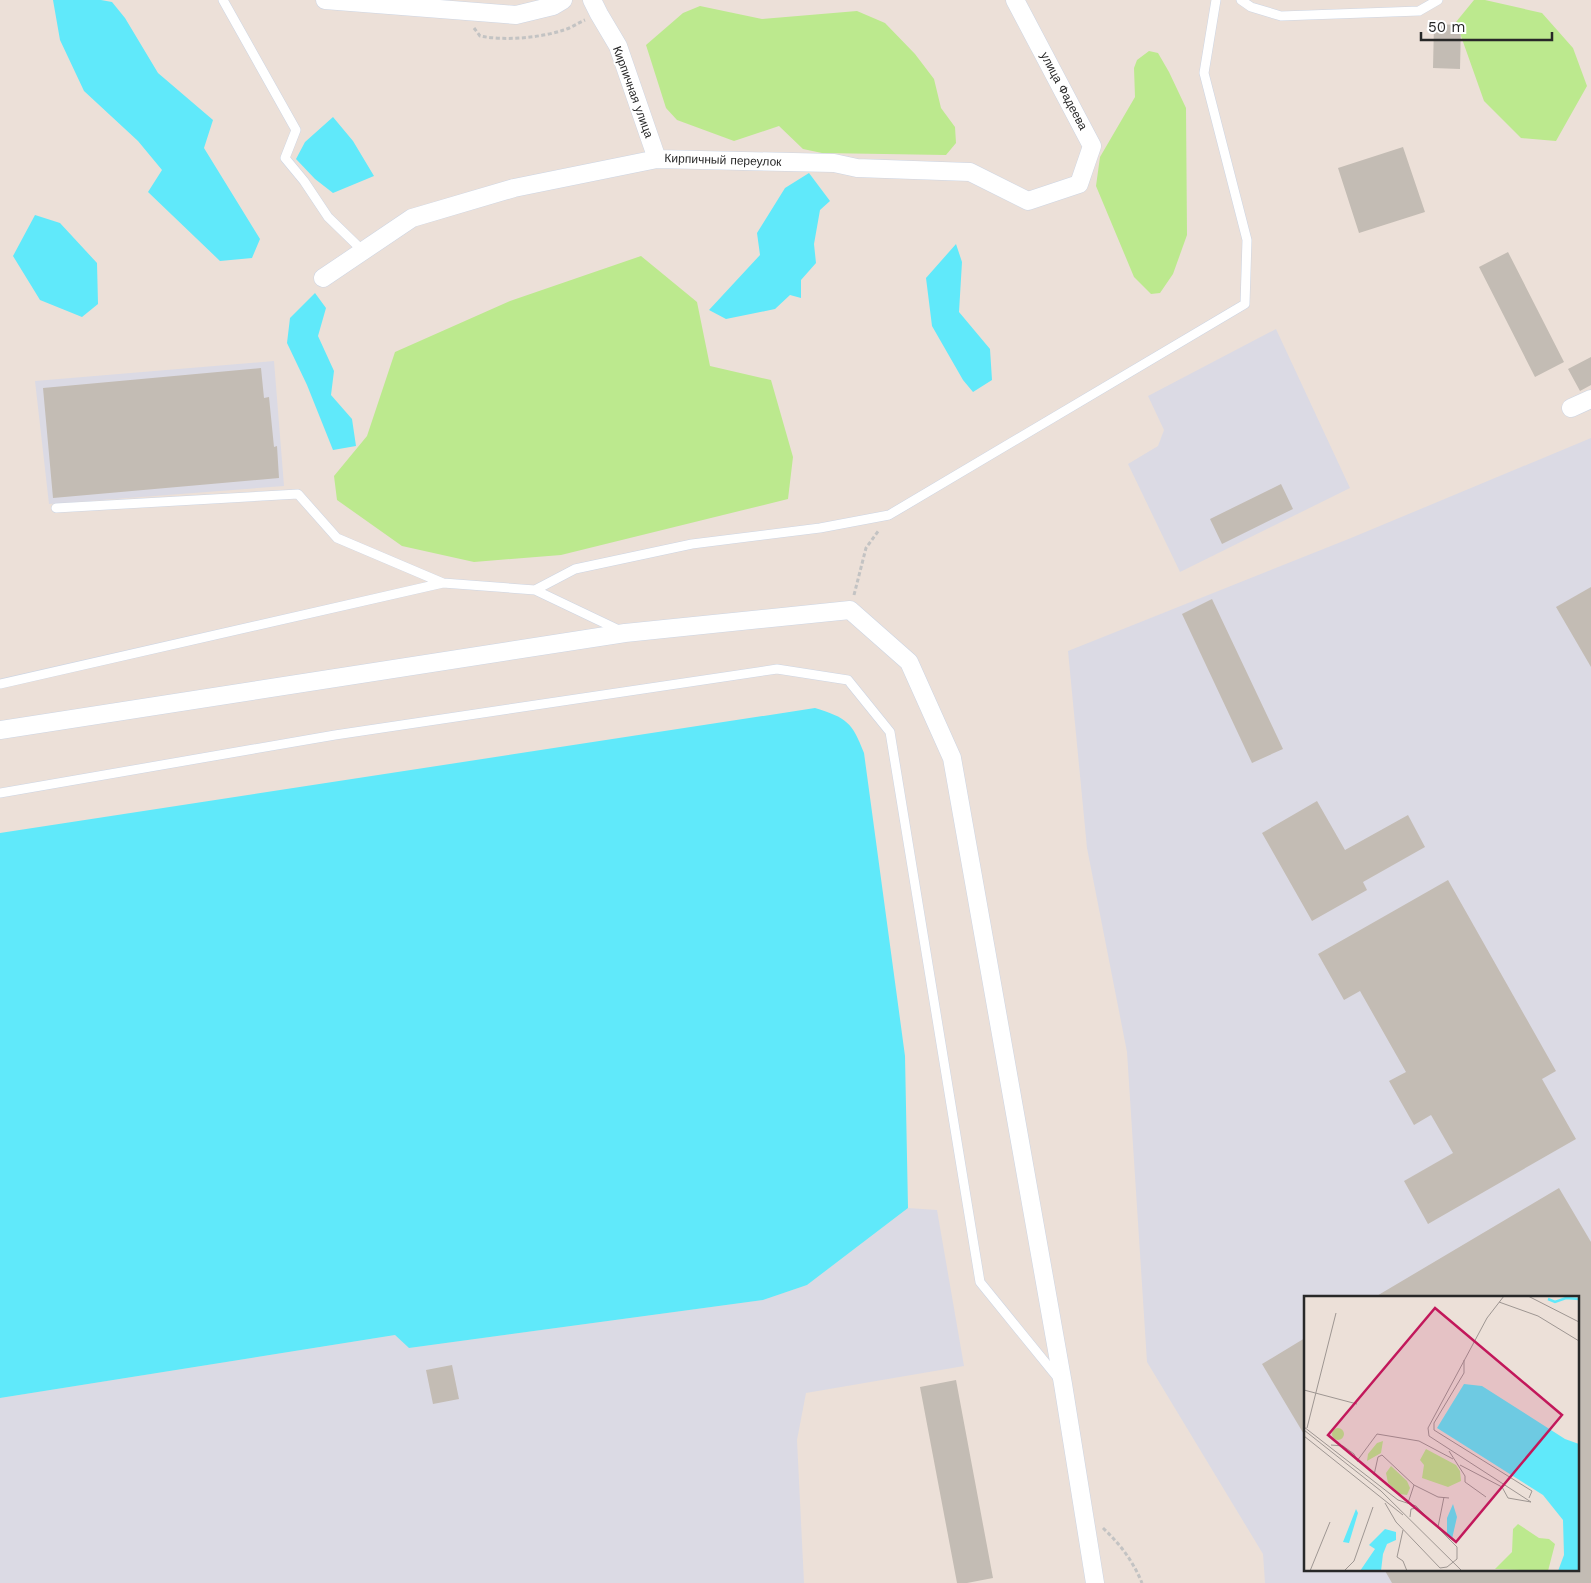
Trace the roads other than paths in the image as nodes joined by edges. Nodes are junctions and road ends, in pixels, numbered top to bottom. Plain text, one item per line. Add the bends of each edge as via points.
1 (223, 0) edge
2 (325, 0) edge
3 (503, 0) edge
4 (563, 0) edge
5 (592, 0) edge
6 (1015, 0) edge
7 (1216, 0) edge
8 (1241, 0) edge
9 (1438, 0) edge
10 (482, 13) junction
11 (657, 159) junction
12 (1079, 184) joint
13 (363, 251) junction
14 (323, 278) dead end
15 (1591, 399) edge
16 (1571, 408) dead end
17 (56, 508) dead end
18 (443, 583) junction
19 (535, 590) junction
20 (625, 633) junction
21 (0, 684) edge
22 (0, 730) edge
23 (0, 793) edge
24 (1063, 1384) junction
25 (1095, 1583) edge

1 - 13 lane via 296,130 285,158 328,217
2 - 10 street
3 - 10 street
4 - 10 street via 516,16
5 - 11 street, Кирпичная улица via 618,46
6 - 12 street, улица Фадеева via 1092,146
7 - 19 lane via 1204,73 1247,240 1245,304 889,515 820,528 682,546 575,570
8 - 9 lane via 1251,7 1281,16 1419,11
11 - 12 street, Кирпичный переулок via 834,163 857,168 970,172 1028,201
11 - 13 street, Кирпичный переулок via 514,188 412,218
13 - 14 street, Кирпичный переулок
15 - 16 street
17 - 18 lane via 298,494 337,538
18 - 19 lane
18 - 21 lane
19 - 20 lane
20 - 22 street
20 - 24 street via 850,610 909,662 952,758
23 - 24 lane via 335,735 777,668 848,680 890,732 980,1282
24 - 25 street

